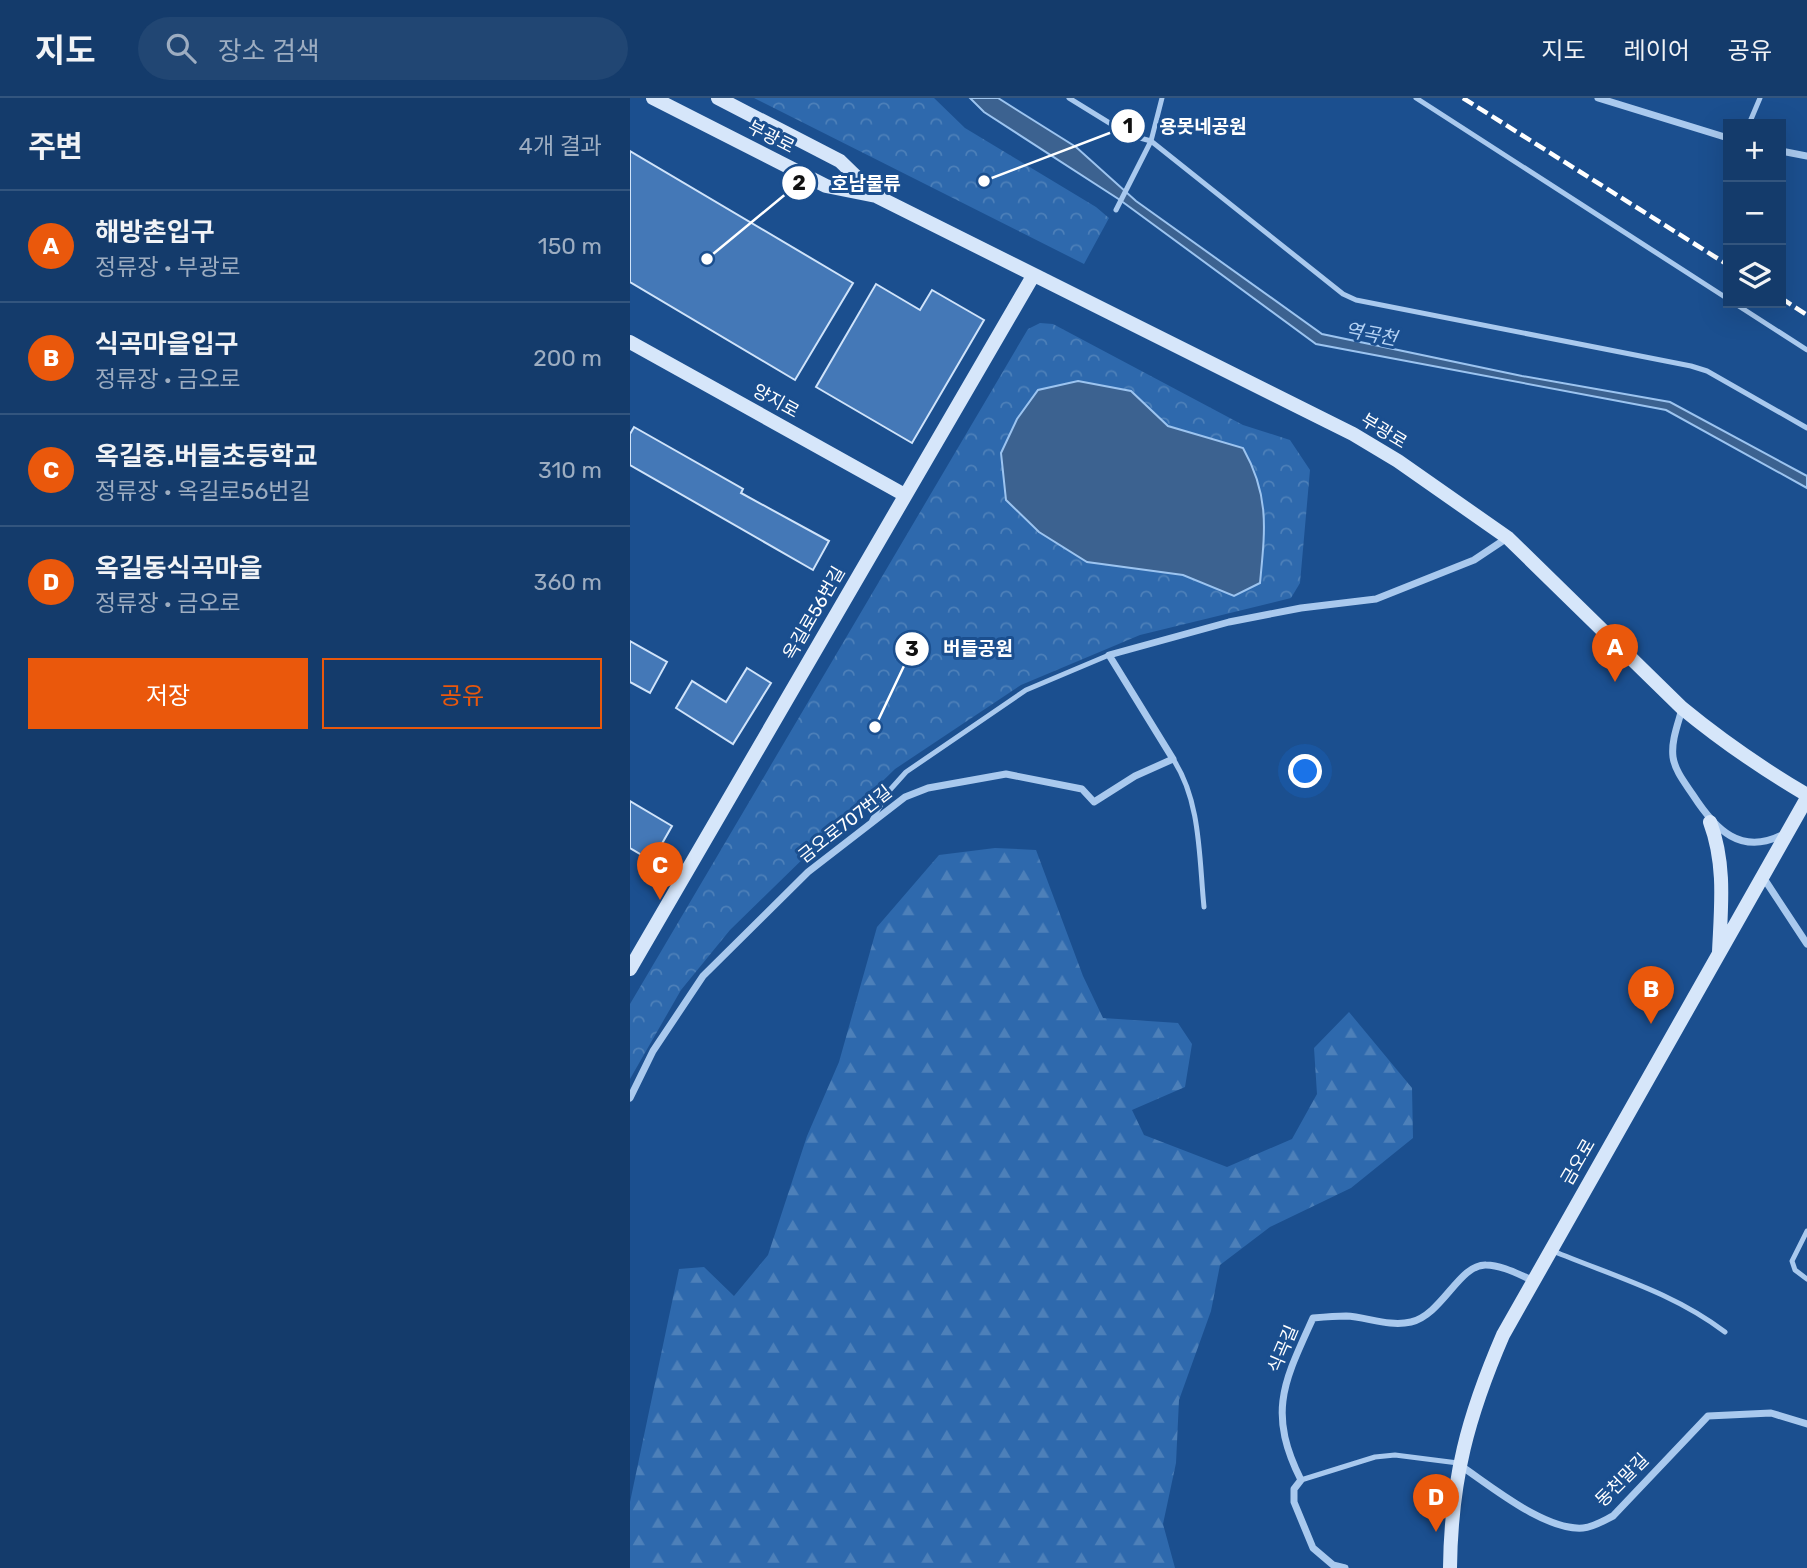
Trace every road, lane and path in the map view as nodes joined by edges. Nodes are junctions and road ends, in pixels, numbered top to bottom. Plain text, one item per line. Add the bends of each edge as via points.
1 (653, 98) edge
2 (718, 98) edge
3 (1069, 98) edge
4 (1162, 98) edge
5 (1416, 98) edge
6 (1598, 98) edge
7 (1760, 98) edge
8 (1751, 119) edge
9 (1723, 136) edge
10 (1151, 141) junction
11 (1786, 152) edge
12 (1807, 156) edge
13 (876, 196) junction
14 (1116, 210) dead end
15 (1033, 276) junction
16 (1723, 296) edge
17 (1742, 308) edge
18 (630, 342) edge
19 (1807, 350) edge
20 (1807, 428) edge
21 (903, 494) junction
22 (1508, 538) junction
23 (1109, 655) junction
24 (1682, 708) junction
25 (1173, 759) junction
26 (1807, 797) edge
27 (1710, 822) junction
28 (869, 826) junction
29 (1790, 831) junction
30 (1763, 877) junction
31 (1204, 907) dead end
32 (1807, 944) edge
33 (1718, 955) junction
34 (630, 969) edge
35 (630, 1098) edge
36 (1807, 1231) edge
37 (1550, 1250) junction
38 (1807, 1279) edge
39 (1532, 1280) junction
40 (1725, 1332) dead end
41 (1807, 1424) edge
42 (1458, 1463) junction
43 (1301, 1480) junction
44 (1345, 1568) edge
45 (1450, 1568) edge

1 - 13 main road, 부광로 via 826,186
2 - 13 main road, 부광로 via 840,161
3 - 10 lane via 1129,135
4 - 10 lane
5 - 16 lane
6 - 9 street
7 - 8 lane
10 - 14 lane
10 - 20 lane via 1356,300 1691,366
11 - 12 street
13 - 15 main road, 부광로
15 - 21 main road, 옥길로56번길
15 - 22 main road, 부광로 via 1353,434
17 - 19 lane
18 - 21 main road, 양지로
21 - 34 main road, 옥길로56번길
22 - 23 street via 1474,560 1376,598 1229,622
22 - 24 main road, 부광로
23 - 25 street
23 - 28 lane via 1026,690 906,772
24 - 26 main road, 부광로 via 1751,762
24 - 27 street via 1674,758
25 - 28 street, 금오로707번길 via 1094,802 1083,789 1006,774 928,788 905,797
25 - 31 lane via 1193,805
26 - 29 main road, 금오로
27 - 29 street via 1739,840 1759,842
27 - 33 main road via 1718,843 1723,891
28 - 35 street, 금오로707번길 via 808,872 703,976 653,1051
29 - 30 main road, 금오로
30 - 32 street
30 - 33 main road, 금오로
33 - 37 main road, 금오로
36 - 38 lane via 1792,1261
37 - 39 main road, 금오로
37 - 40 lane via 1664,1293
39 - 42 main road, 금오로 via 1488,1368
39 - 43 street, 식곡길 via 1484,1264 1468,1270 1444,1301 1412,1322 1313,1318 1282,1395 1282,1434
41 - 42 street, 동천말길 via 1771,1413 1709,1416 1613,1516 1581,1528 1542,1518
42 - 43 lane via 1376,1457
42 - 45 main road, 금오로
43 - 44 street, 식곡길 via 1294,1489 1294,1502 1313,1548 1333,1565

